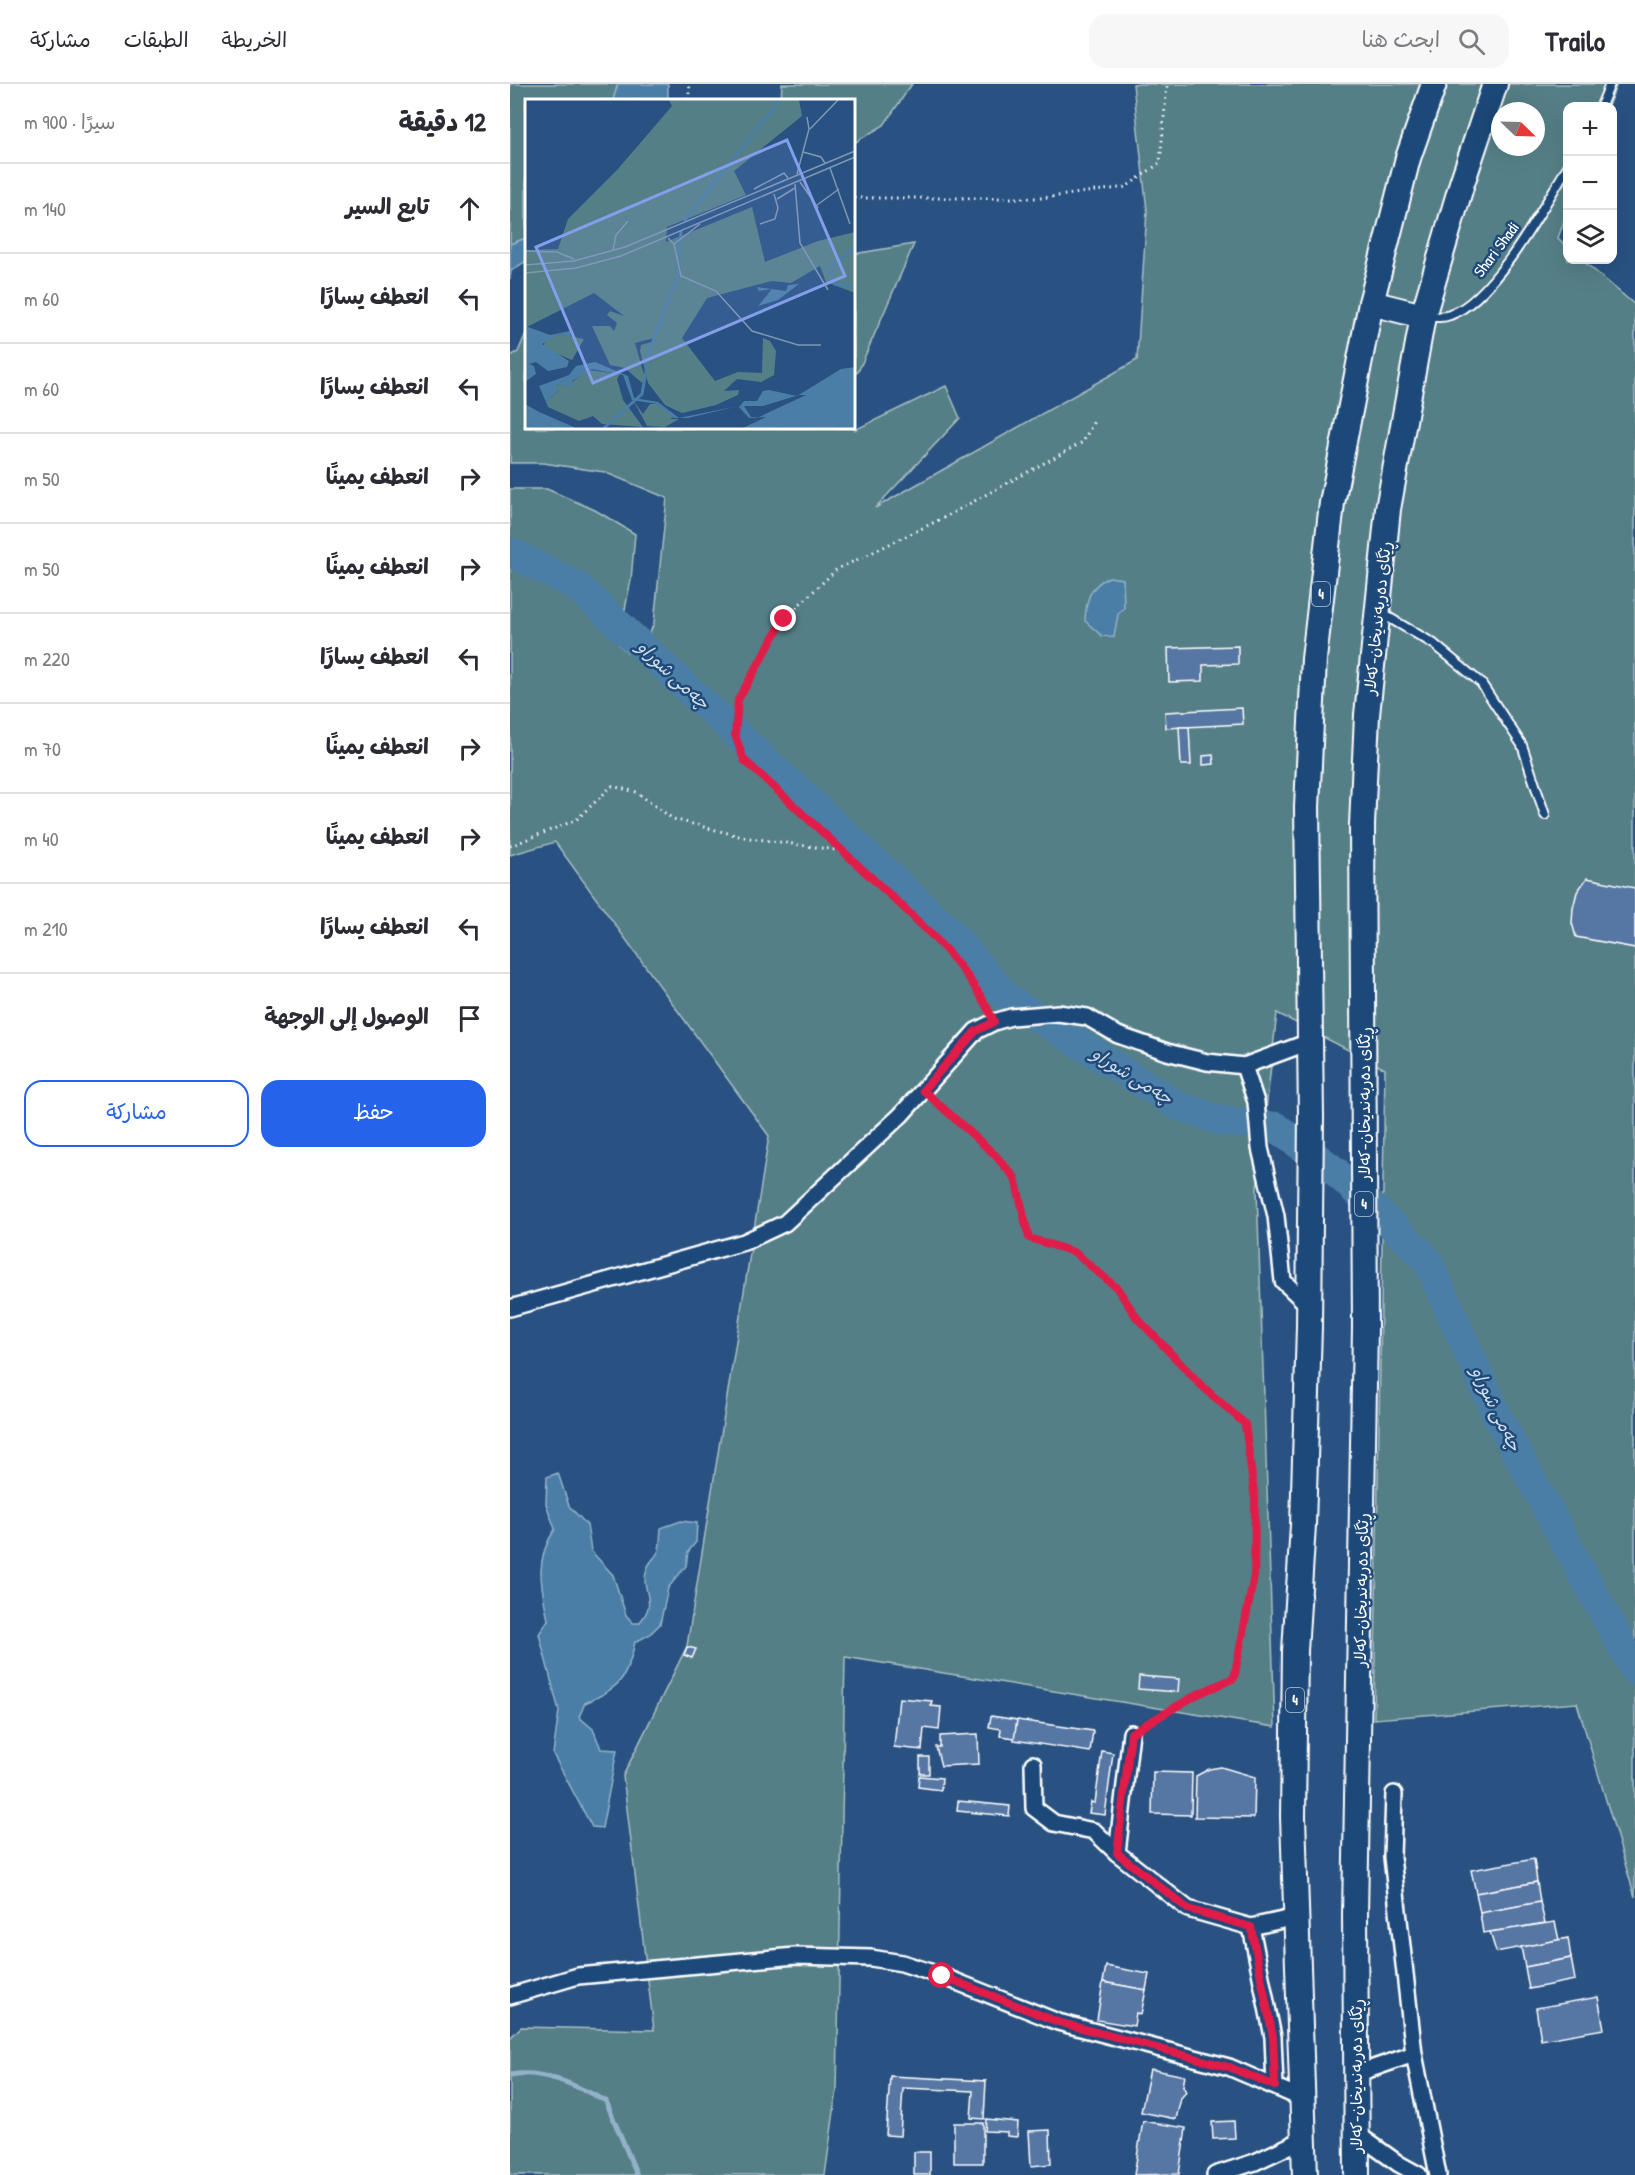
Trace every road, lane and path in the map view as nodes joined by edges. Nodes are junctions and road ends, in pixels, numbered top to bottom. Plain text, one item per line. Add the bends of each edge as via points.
1 (690, 84) edge
2 (1167, 84) edge
3 (1434, 84) edge
4 (1495, 84) edge
5 (1610, 84) edge
6 (688, 99) edge
7 (1603, 102) edge
8 (1563, 174) edge
9 (855, 198) edge
10 (1371, 303) junction
11 (1423, 316) junction
12 (1095, 419) dead end
13 (1377, 611) junction
14 (1545, 815) dead end
15 (510, 846) edge
16 (843, 851) junction
17 (994, 1022) junction
18 (1309, 1042) junction
19 (1244, 1066) junction
20 (923, 1090) junction
21 (1310, 1307) junction
22 (510, 1308) edge
23 (1131, 1733) joint
24 (1033, 1764) dead end
25 (1394, 1794) dead end
26 (1117, 1853) junction
27 (1296, 1917) junction
28 (1251, 1927) junction
29 (510, 1996) edge
30 (1414, 2054) junction
31 (1356, 2074) junction
32 (1275, 2086) junction
33 (1303, 2099) junction
34 (1357, 2134) junction
35 (1304, 2139) junction
36 (1215, 2175) edge
37 (1305, 2175) edge
38 (1357, 2175) edge
39 (1419, 2175) edge
40 (1438, 2175) edge

1 - 6 path
2 - 9 path via 1160,163 1126,188 1042,198
3 - 10 highway, 4 via 1408,158
4 - 11 highway, ڕێگای دەربەندیخان-کەلار / 4
5 - 7 lane
8 - 11 lane, Shari Shadi via 1508,260 1479,294 1450,315
10 - 11 highway
10 - 18 highway, 4 via 1332,503 1314,659 1307,807
11 - 13 highway, ڕێگای دەربەندیخان-کەلار / 4 via 1388,509
12 - 16 path via 1083,442 943,518 836,570 784,619 738,700 735,735 744,760
13 - 14 lane via 1434,644 1481,683 1522,745
13 - 31 highway, ڕێگای دەربەندیخان-کەلار / 4 via 1362,825 1365,1327
15 - 16 path via 576,820 612,786 636,792 673,819 743,837
16 - 17 path via 956,963 983,997
17 - 19 street via 1058,1013 1087,1017 1118,1035 1167,1052
17 - 20 street via 976,1031
18 - 19 street
18 - 21 highway, 4
19 - 21 street via 1256,1102 1283,1281
20 - 22 street via 786,1223 744,1242
20 - 23 path via 1015,1178 1029,1238 1074,1252 1117,1288 1137,1318 1245,1424 1255,1500 1254,1576 1234,1678
21 - 27 highway, 4 via 1295,1652
23 - 26 street
24 - 26 street via 1034,1808 1054,1822 1094,1831
25 - 30 street via 1392,1857
26 - 28 street via 1188,1909
27 - 28 street
27 - 33 highway, 4
28 - 32 street via 1273,2037
29 - 32 street via 578,1976 795,1956 871,1958 902,1963 1058,2022 1229,2067
30 - 31 street
30 - 40 street
31 - 34 highway, ڕێگای دەربەندیخان-کەلار / 4
32 - 33 street
33 - 35 highway, 4
34 - 38 highway, ڕێگای دەربەندیخان-کەلار / 4
34 - 39 street
35 - 36 street
35 - 37 highway, 4

